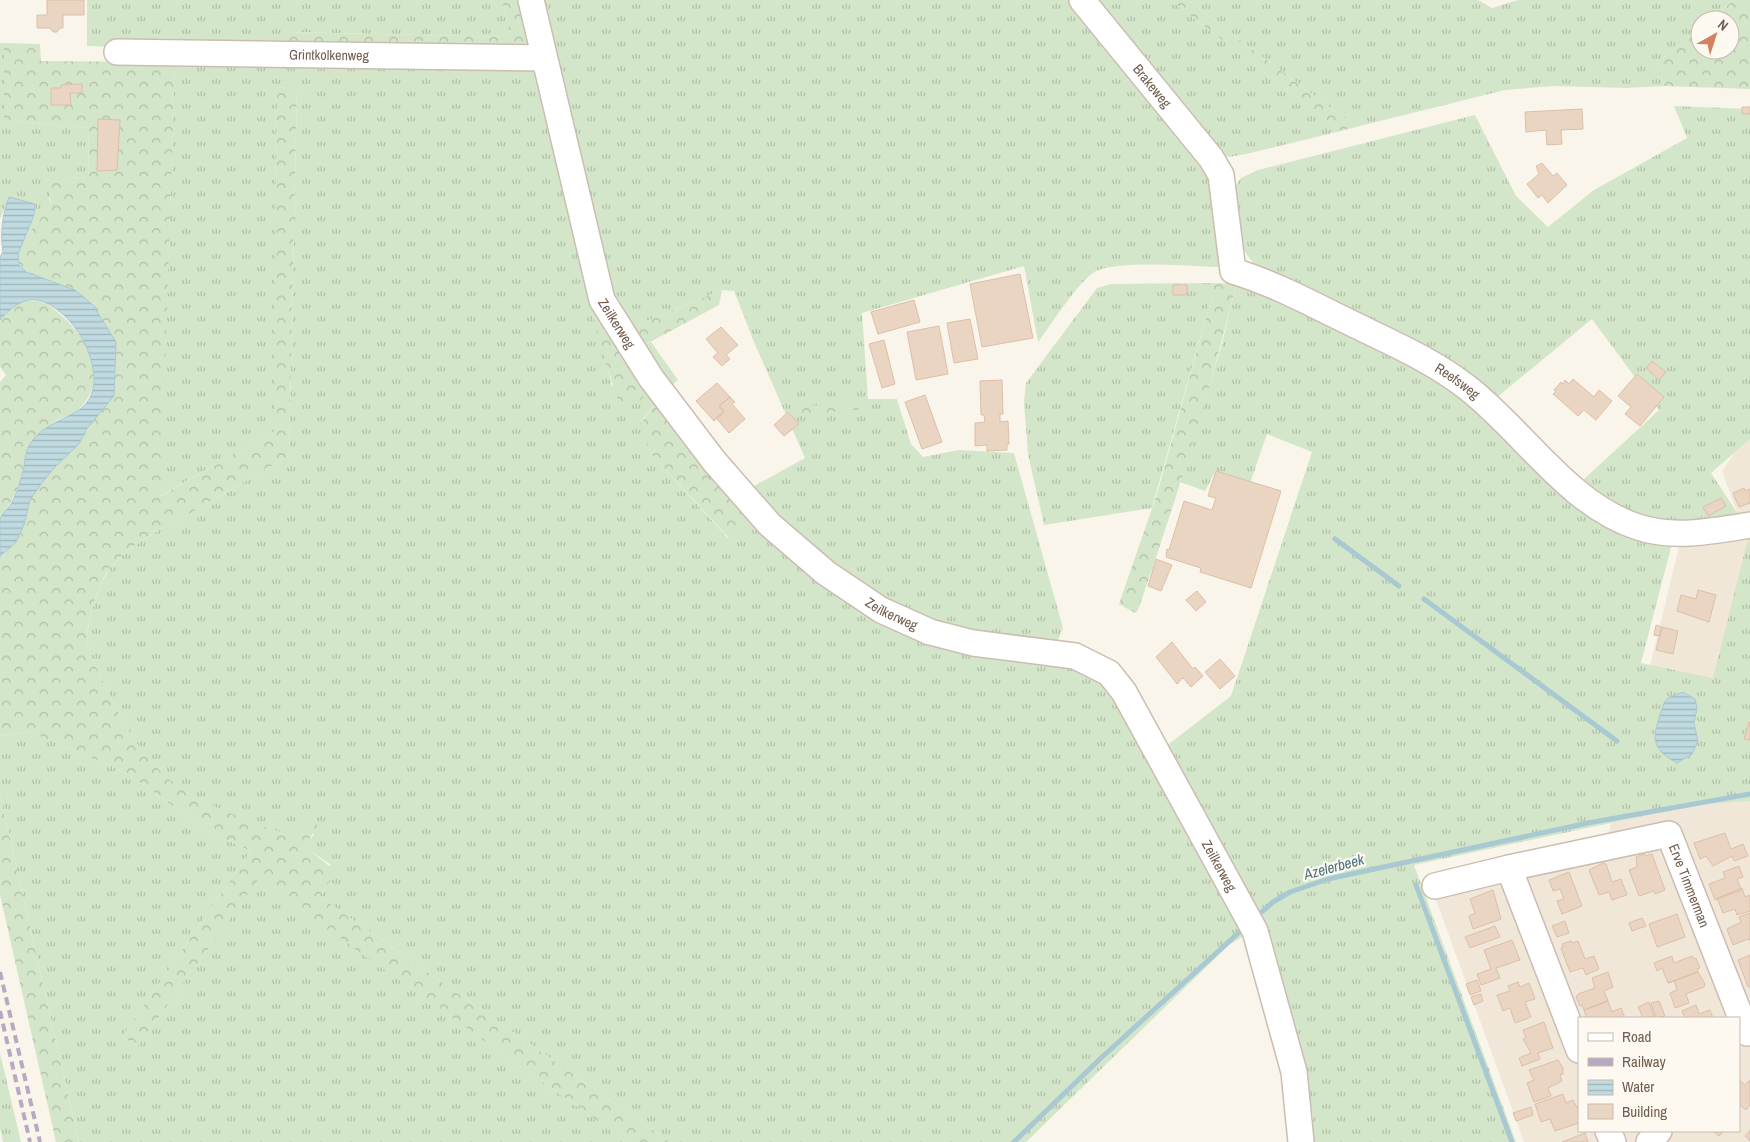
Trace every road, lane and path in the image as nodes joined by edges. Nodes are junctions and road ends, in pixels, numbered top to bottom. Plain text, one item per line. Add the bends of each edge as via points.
1 (531, 0) edge
2 (1082, 0) edge
3 (117, 52) dead end
4 (543, 58) junction
5 (1221, 174) joint
6 (1750, 525) edge
7 (1509, 868) junction
8 (1435, 886) dead end
9 (1738, 1017) edge
10 (1740, 1022) edge
11 (1745, 1035) edge
12 (1578, 1047) edge
13 (1658, 1132) edge
14 (1301, 1142) edge
15 (1649, 1142) edge

1 - 4 street, Zeilkerweg
2 - 5 street, Brakeweg
3 - 4 street, Grintkolkenweg
4 - 14 street, Zeilkerweg via 602,300 651,378 714,461 770,524 826,573 881,610 930,632 973,643 1074,656 1109,673 1124,692 1251,926 1294,1072
5 - 6 street, Reefsweg via 1233,271 1284,291 1436,367 1469,389 1557,474 1619,520 1639,528 1680,532
7 - 8 street, Erve Timmerman
7 - 9 street, Erve Timmerman via 1669,834
7 - 12 street
10 - 11 street, Erve Timmerman
13 - 15 street

